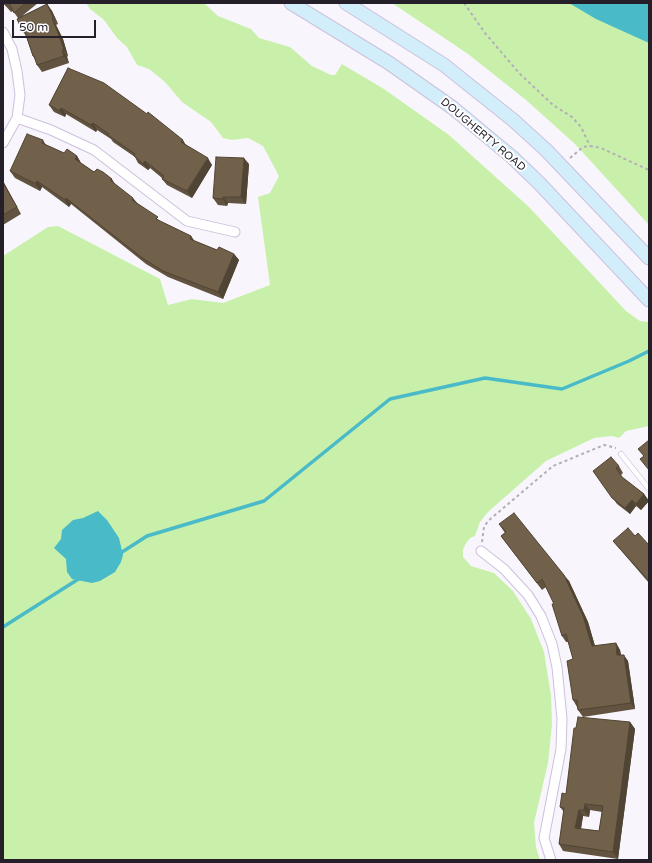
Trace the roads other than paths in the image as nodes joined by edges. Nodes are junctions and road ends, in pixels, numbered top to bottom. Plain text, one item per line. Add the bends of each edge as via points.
1 (291, 3) edge
2 (346, 3) edge
3 (3, 32) edge
4 (17, 118) junction
5 (3, 143) edge
6 (235, 232) dead end
7 (649, 258) edge
8 (649, 300) edge
9 (621, 454) road end
10 (649, 489) edge
11 (481, 551) road end
12 (551, 860) edge

1 - 8 main road, DOUGHERTY ROAD via 389,64 458,113 512,157
2 - 7 main road via 444,65 513,120
3 - 4 street via 12,49 17,71 20,95
4 - 5 street
4 - 6 street via 94,150 187,221
9 - 10 lane
11 - 12 street via 504,569 528,595 541,616 552,644 562,719 561,748 544,838

